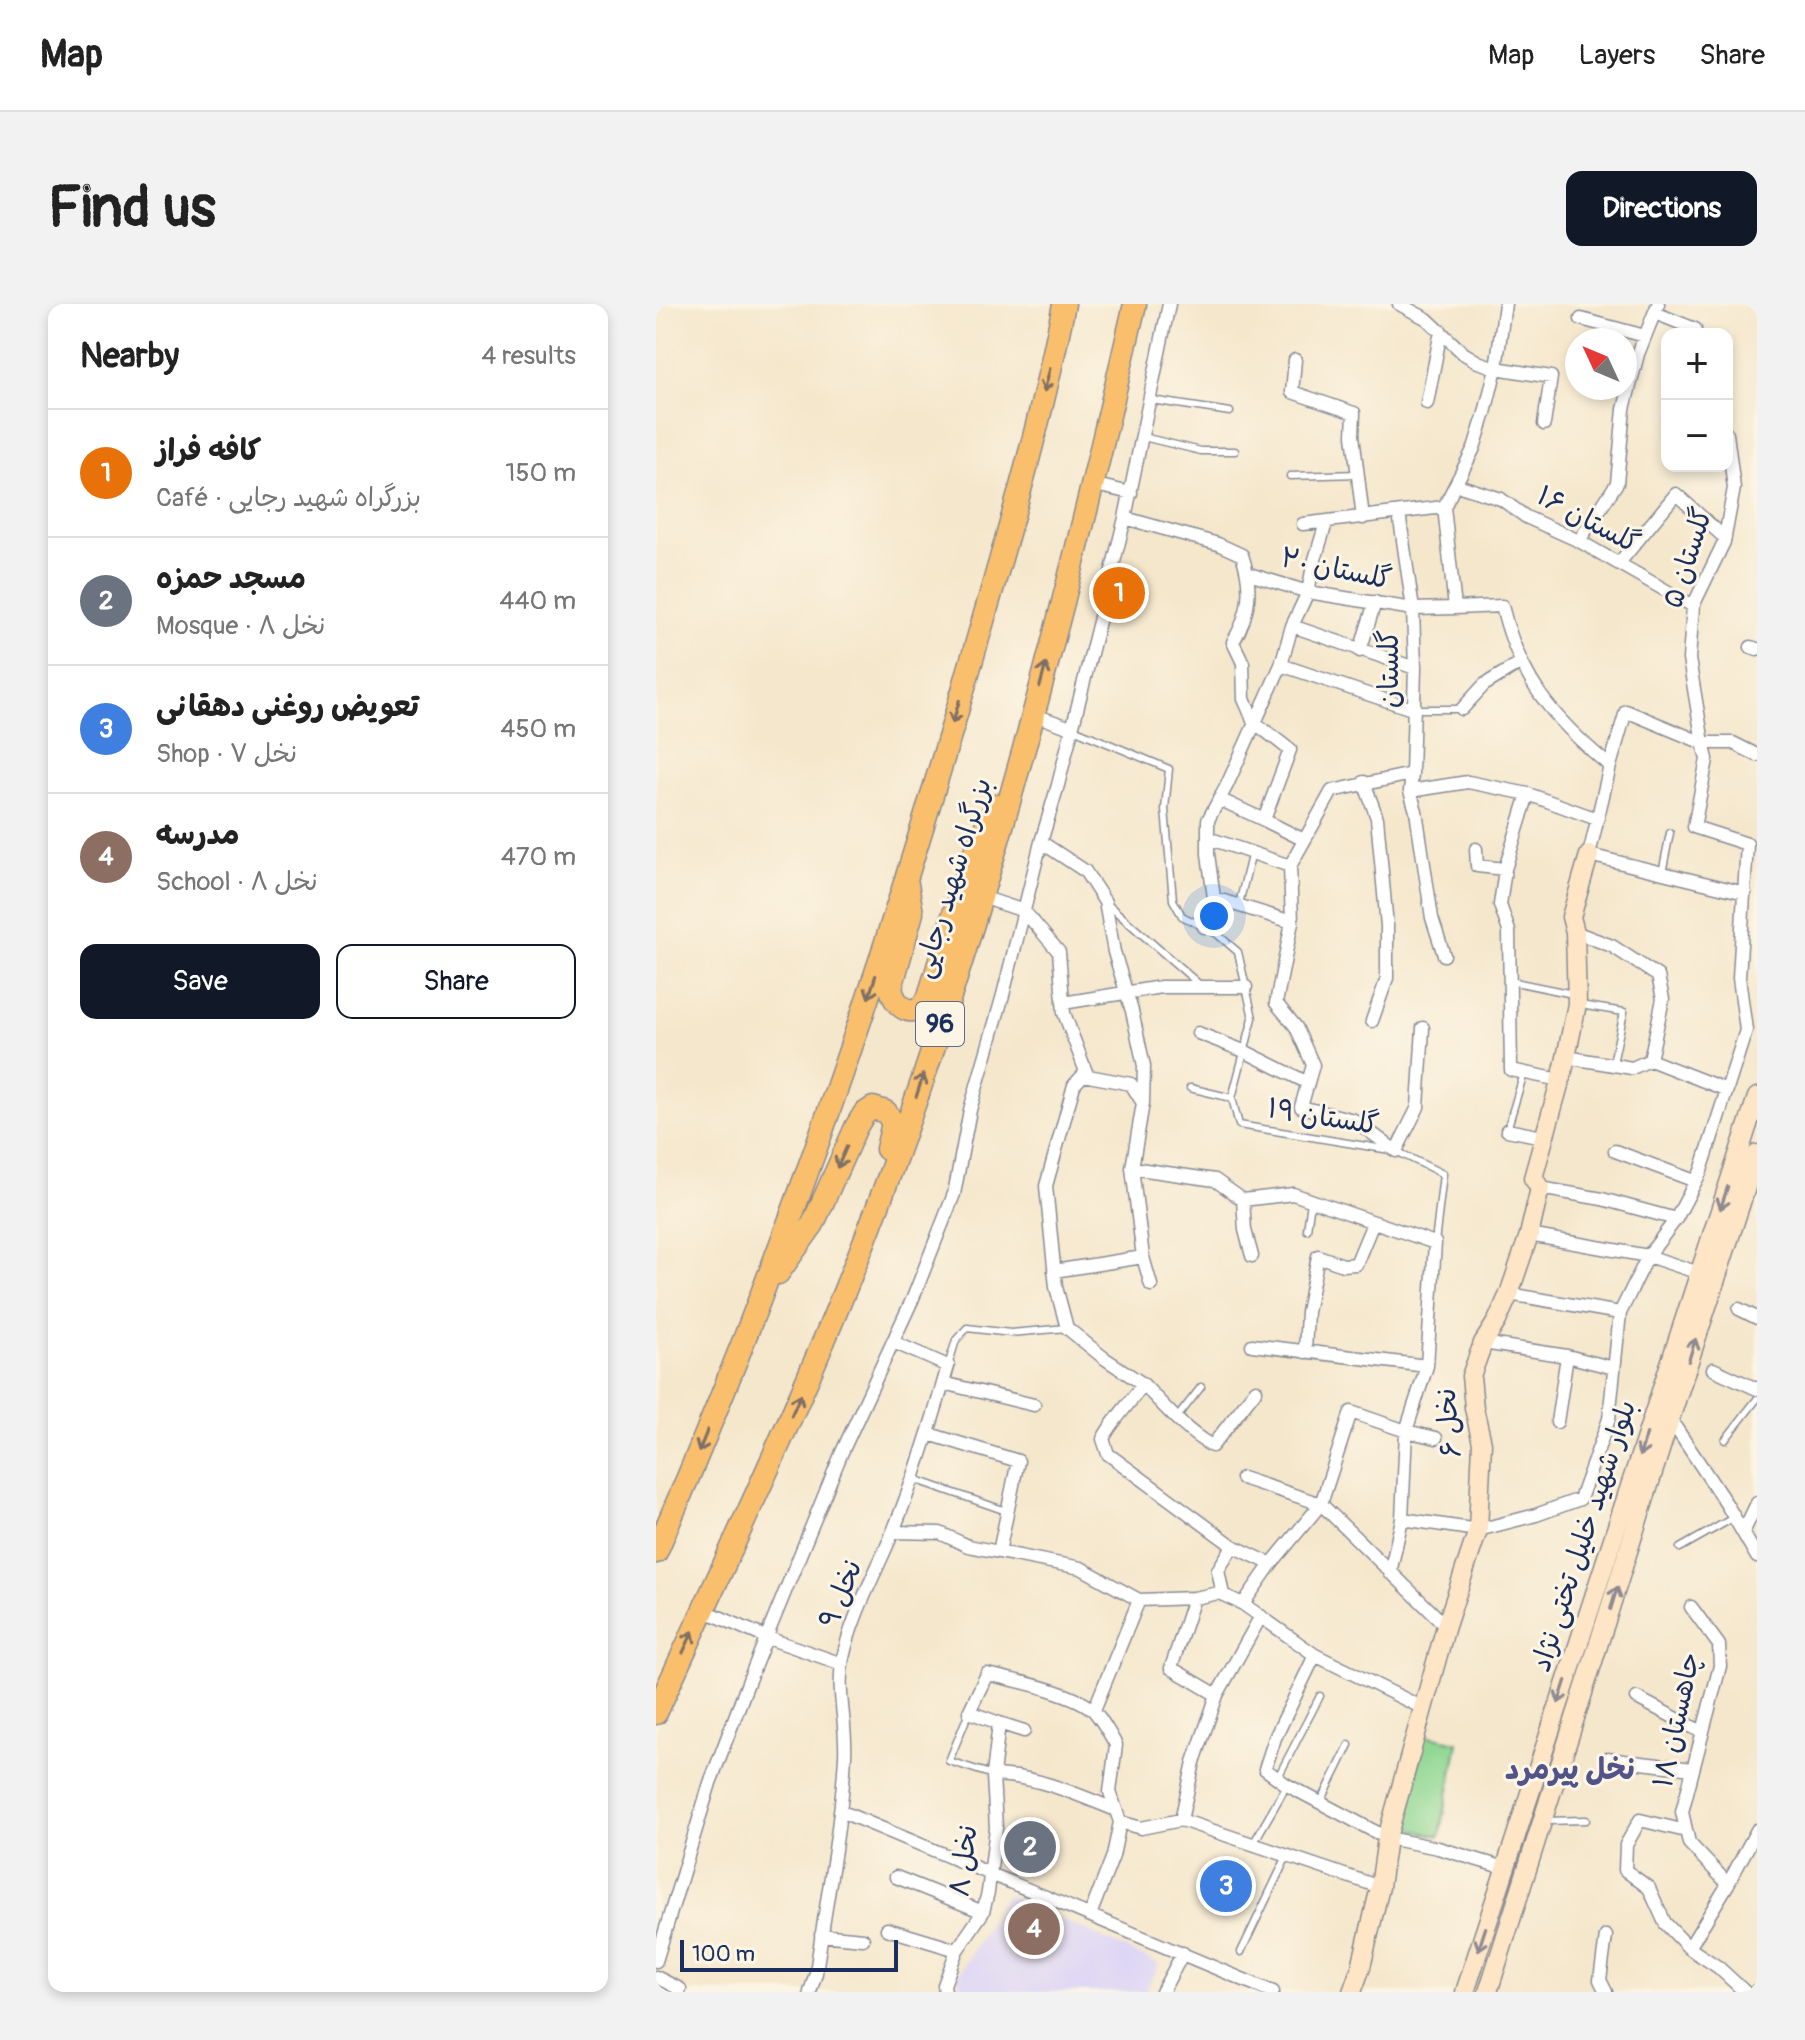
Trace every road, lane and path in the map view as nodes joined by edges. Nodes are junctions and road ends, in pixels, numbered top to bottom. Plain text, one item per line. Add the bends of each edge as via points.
1 (1064, 304) edge
2 (1135, 304) edge
3 (1169, 304) edge
4 (1399, 304) edge
5 (1505, 304) edge
6 (1656, 309) edge
7 (1581, 319) dead end
8 (1693, 328) edge
9 (1441, 331) junction
10 (1645, 336) junction
11 (1637, 355) edge
12 (1295, 360) dead end
13 (1496, 368) junction
14 (1151, 400) junction
15 (1625, 400) edge
16 (1427, 403) dead end
17 (1230, 412) dead end
18 (1544, 424) dead end
19 (1143, 437) junction
20 (1235, 451) dead end
21 (1732, 472) edge
22 (1359, 474) junction
23 (1290, 476) dead end
24 (1091, 484) junction
25 (1457, 485) junction
26 (1131, 493) junction
27 (1444, 507) junction
28 (1399, 513) junction
29 (1125, 518) junction
30 (1363, 518) junction
31 (1326, 523) junction
32 (1303, 524) dead end
33 (1725, 538) junction
34 (1579, 541) junction
35 (1619, 563) junction
36 (1249, 574) junction
37 (1308, 592) junction
38 (1375, 602) junction
39 (1693, 606) junction
40 (1455, 608) junction
41 (1413, 609) junction
42 (1292, 626) junction
43 (1360, 651) junction
44 (1520, 663) junction
45 (1281, 665) junction
46 (1415, 668) junction
47 (1412, 709) junction
48 (1462, 709) joint
49 (1032, 714) junction
50 (1254, 722) junction
51 (1071, 728) junction
52 (1703, 743) junction
53 (1757, 755) edge
54 (1610, 766) junction
55 (1016, 773) junction
56 (1412, 774) junction
57 (1364, 782) junction
58 (1410, 791) junction
59 (1528, 794) junction
60 (1219, 799) junction
61 (1597, 819) junction
62 (1264, 820) junction
63 (1670, 833) dead end
64 (1208, 838) junction
65 (1304, 840) junction
66 (1041, 842) junction
67 (1476, 849) dead end
68 (1252, 852) junction
69 (1589, 855) junction
70 (1290, 866) junction
71 (1505, 869) junction
72 (1662, 874) junction
73 (906, 879) junction
74 (1745, 893) junction
75 (982, 897) junction
76 (1214, 898) junction
77 (1105, 902) junction
78 (1239, 904) junction
79 (1024, 911) junction
80 (1292, 922) junction
81 (1204, 927) junction
82 (1575, 932) junction
83 (1444, 955) dead end
84 (1510, 981) junction
85 (1203, 987) junction
86 (1246, 987) junction
87 (1126, 992) junction
88 (1576, 1000) junction
89 (1063, 1003) junction
90 (1372, 1021) dead end
91 (1423, 1028) dead end
92 (1198, 1033) dead end
93 (1244, 1051) junction
94 (1566, 1057) junction
95 (1650, 1060) junction
96 (1613, 1064) junction
97 (1524, 1073) junction
98 (1083, 1075) junction
99 (1560, 1080) junction
100 (1308, 1083) junction
101 (1190, 1088) dead end
102 (1727, 1090) junction
103 (1757, 1097) edge
104 (1232, 1098) junction
105 (1143, 1103) junction
106 (1507, 1130) joint
107 (1543, 1137) junction
108 (1396, 1151) junction
109 (1615, 1151) dead end
110 (1757, 1154) edge
111 (1132, 1168) junction
112 (1695, 1181) junction
113 (1540, 1188) junction
114 (1243, 1200) junction
115 (1312, 1200) junction
116 (1676, 1219) junction
117 (1373, 1223) junction
118 (870, 1224) junction
119 (1307, 1230) dead end
120 (1529, 1235) junction
121 (1435, 1243) junction
122 (1252, 1256) dead end
123 (1648, 1256) junction
124 (1143, 1257) junction
125 (1054, 1271) junction
126 (1699, 1273) junction
127 (1151, 1285) dead end
128 (1509, 1294) junction
129 (760, 1297) junction
130 (1739, 1309) dead end
131 (1620, 1313) junction
132 (1757, 1318) edge
133 (1067, 1328) junction
134 (893, 1342) junction
135 (1483, 1343) junction
136 (1252, 1345) dead end
137 (1305, 1352) junction
138 (1567, 1356) junction
139 (948, 1366) junction
140 (1427, 1366) junction
141 (1614, 1368) junction
142 (1713, 1369) dead end
143 (943, 1383) junction
144 (1143, 1384) junction
145 (1201, 1387) dead end
146 (1757, 1389) edge
147 (1256, 1390) dead end
148 (1757, 1399) edge
149 (1034, 1405) dead end
150 (1176, 1419) junction
151 (1670, 1419) junction
152 (1557, 1422) dead end
153 (1406, 1431) junction
154 (929, 1434) junction
155 (1436, 1438) dead end
156 (1725, 1440) dead end
157 (1242, 1478) dead end
158 (912, 1479) junction
159 (1757, 1503) edge
160 (1321, 1504) junction
161 (1009, 1512) junction
162 (1734, 1517) junction
163 (1402, 1519) junction
164 (1478, 1530) junction
165 (893, 1532) junction
166 (1743, 1533) junction
167 (1233, 1546) junction
168 (1680, 1548) dead end
169 (656, 1552) edge
170 (999, 1552) junction
171 (1757, 1557) edge
172 (1271, 1564) junction
173 (1390, 1573) junction
174 (1223, 1595) junction
175 (1194, 1598) junction
176 (1139, 1600) junction
177 (1243, 1604) junction
178 (1691, 1607) dead end
179 (703, 1610) junction
180 (1261, 1616) junction
181 (1446, 1626) junction
182 (765, 1637) junction
183 (1315, 1655) junction
184 (842, 1664) junction
185 (1217, 1695) junction
186 (1320, 1696) dead end
187 (1637, 1698) dead end
188 (1423, 1708) junction
189 (1094, 1710) junction
190 (969, 1712) junction
191 (656, 1713) edge
192 (999, 1723) junction
193 (1024, 1731) dead end
194 (1702, 1732) junction
195 (1349, 1745) dead end
196 (1607, 1759) dead end
197 (1693, 1769) junction
198 (993, 1775) junction
199 (1282, 1782) junction
200 (1321, 1802) junction
201 (840, 1811) junction
202 (1118, 1816) junction
203 (1181, 1820) junction
204 (1586, 1820) dead end
205 (1544, 1821) junction
206 (1757, 1830) edge
207 (1686, 1831) junction
208 (1387, 1838) junction
209 (1253, 1844) junction
210 (1287, 1856) junction
211 (1505, 1868) junction
212 (991, 1873) junction
213 (896, 1877) dead end
214 (1728, 1884) junction
215 (1380, 1887) junction
216 (983, 1912) junction
217 (1090, 1915) junction
218 (887, 1929) dead end
219 (821, 1935) junction
220 (1606, 1936) dead end
221 (863, 1939) dead end
222 (1689, 1948) junction
223 (957, 1950) junction
224 (1241, 1952) dead end
225 (1183, 1953) junction
226 (656, 1961) edge
227 (656, 1977) edge
228 (679, 1992) edge
229 (810, 1992) edge
230 (945, 1992) edge
231 (1162, 1992) edge
232 (1273, 1992) edge
233 (1352, 1992) edge
234 (1465, 1992) edge
235 (1488, 1992) edge
236 (1606, 1992) edge
237 (1745, 1992) edge

1 -> 73 highway, بزرگراه شهید رجایی via 1017,501
2 - 24 highway, بزرگراه شهید رجایی / 96
3 - 14 street
4 - 9 street
5 - 13 street
6 - 8 street
6 - 10 street
7 - 10 street
9 - 13 street via 1463,353
9 - 16 street
10 - 11 street
12 - 22 street via 1292,392 1354,413
13 - 18 street via 1551,377
13 - 25 street via 1474,448
14 - 17 lane
14 - 19 street
15 - 34 street via 1617,483
19 - 20 lane via 1201,451
19 - 26 street
21 - 33 street, گلستان ۵
22 - 23 lane
22 - 30 street
24 - 26 street
49 -> 24 highway, بزرگراه شهید رجایی / 96
25 - 27 street
25 - 34 street, گلستان ۱۶ via 1501,499
26 - 29 street
27 - 28 street
27 - 40 street
28 - 30 street
28 - 41 street
29 - 36 street, گلستان ۲۰ via 1218,544 1242,555
29 - 51 street
30 - 31 street
31 - 32 street
31 - 37 street
33 - 35 street via 1676,494
33 - 39 street, گلستان ۵
34 - 35 street, گلستان ۱۶
35 - 39 street, گلستان ۱۶
36 - 37 street, گلستان ۲۰
36 - 50 street via 1245,621 1233,642 1243,663 1244,699
37 - 38 street, گلستان ۲۰
37 - 42 street
38 - 41 street, گلستان ۲۰
38 - 43 street
39 - 52 street, گلستان ۵ via 1689,659
40 - 41 street, گلستان
40 - 44 street via 1502,606
41 - 46 street, گلستان
42 - 43 street
42 - 45 street
43 - 46 street
44 - 48 street via 1484,685
44 - 54 street via 1547,706
45 - 47 street
45 - 50 street
46 - 47 street, گلستان
47 - 48 lane
47 - 56 street, گلستان
49 - 51 street
49 - 55 highway, بزرگراه شهید رجایی / 96
50 - 60 street
50 - 62 street via 1290,750
51 - 66 street
51 - 81 lane, گلستان ۱۹ via 1169,769 1165,809 1173,900 1182,916
52 - 53 street via 1733,743
52 - 54 street via 1626,711
52 - 74 street, گلستان ۵ via 1707,759 1694,827 1747,844
54 - 61 street
55 - 73 highway via 987,823 928,999 911,1011 900,1008 891,988 912,913
55 - 75 highway, بزرگراه شهید رجایی / 96
56 - 57 street
56 - 58 street, گلستان
57 - 65 street via 1332,791
57 - 90 street via 1377,818 1387,926 1387,978
58 - 59 street via 1468,782
58 - 83 street, گلستان via 1432,918
59 - 61 street
59 - 71 street
60 - 62 street
60 - 64 street via 1208,820
61 - 69 street
62 - 65 street
63 - 72 lane
64 - 68 street
64 - 76 street
65 - 70 street
66 - 77 street via 1085,871
66 - 79 street
67 - 71 street via 1477,866
68 - 70 street
68 - 78 lane
69 - 72 street
69 - 82 street, نخل ۶ via 1571,917
70 - 80 street
71 - 84 street via 1500,905 1509,931
72 - 74 street
73 -> 129 highway, بزرگراه شهید رجایی via 861,1024
74 - 102 street via 1739,978 1746,1030
75 - 79 street
118 -> 75 highway, بزرگراه شهید رجایی / 96
76 - 78 street
76 - 81 street
77 - 85 lane
77 - 87 street
78 - 80 street
79 - 89 street via 1059,952
79 - 134 street via 970,1110 954,1194
80 - 100 street via 1276,1003 1296,1027 1313,1065
81 - 86 lane, گلستان ۱۹ via 1238,952
82 - 88 street, نخل ۶
82 - 95 street via 1612,946 1658,976 1663,999
84 - 88 lane
84 - 97 street via 1511,1070
85 - 86 street
85 - 87 street
86 - 93 lane, گلستان ۱۹ via 1253,1018
87 - 89 street
87 - 105 street via 1144,1066
88 - 94 street, نخل ۶
88 - 96 lane via 1624,1012
89 - 98 street
91 - 108 street via 1418,1107
92 - 93 street
93 - 100 street
93 - 104 lane, گلستان ۱۹
94 - 96 street
94 - 99 street, نخل ۶
95 - 96 street via 1632,1068
95 - 102 street
97 - 99 street
97 - 106 lane
98 - 105 street via 1131,1084
98 - 125 street via 1074,1085 1046,1186
99 - 107 street, نخل ۶
100 - 108 street via 1301,1107 1354,1120
101 - 104 lane
102 - 112 street
103 -> 126 street, بلوار شهید خلیل تختی نژاد
104 - 108 lane, گلستان ۱۹ via 1239,1125
105 - 111 street
106 - 107 street
107 - 113 street, نخل ۶ via 1533,1178
108 - 121 lane, گلستان ۱۹ via 1443,1174
109 - 112 street
151 -> 110 street, بلوار شهید خلیل تختی نژاد
111 - 114 street via 1215,1180
111 - 124 street
112 - 116 street
113 - 116 street
113 - 120 street, نخل ۶
114 - 115 street via 1293,1194
114 - 122 street
115 - 117 street
115 - 119 lane
116 - 123 street
117 - 121 street
117 - 137 street via 1356,1264 1318,1256
118 -> 129 highway via 893,1123 886,1112 873,1108 856,1127 813,1224
179 -> 118 highway, بزرگراه شهید رجایی / 96 via 820,1353
120 - 123 street
120 - 128 street, نخل ۶
121 - 140 street
123 - 126 street
123 - 131 street
124 - 125 street
124 - 127 street
125 - 133 street
126 -> 211 street, بلوار شهید خلیل تختی نژاد
128 - 131 street
128 - 135 street, نخل ۶
129 -> 169 highway, بزرگراه شهید رجایی
130 - 132 street
131 - 141 street
133 - 139 lane, نخل ۹ via 1011,1333 967,1328 956,1340
133 - 144 street
134 - 139 street
134 - 182 street
135 - 138 street
135 - 164 street, نخل ۶ via 1471,1376 1482,1443
136 - 137 street
137 - 140 street
138 - 141 street
138 - 152 street
139 - 143 street, نخل ۹
140 - 153 street
141 - 164 street via 1609,1419 1580,1499
142 - 146 street
143 - 149 street
143 - 154 street, نخل ۹
144 - 150 street
144 - 167 street via 1103,1439 1108,1454
145 - 150 lane
147 - 150 street via 1212,1446
148 - 156 lane
151 - 162 street
205 -> 151 street, بلوار شهید خلیل تختی نژاد
153 - 155 street
153 - 160 street via 1351,1412
153 - 163 street
154 - 158 street, نخل ۹
154 - 161 street via 1018,1461
157 - 160 street
158 - 161 lane
158 - 165 street, نخل ۹
159 - 166 street
160 - 172 street
160 - 173 street
161 - 170 street
162 - 166 street
162 - 168 lane
163 - 164 street
163 - 173 street
164 - 181 street, نخل ۶
165 - 170 street via 940,1533
165 - 184 street, نخل ۹
166 - 171 street
167 - 172 street
167 - 174 street via 1218,1570
170 - 176 street via 1081,1568
172 - 177 street
173 - 181 street
174 - 175 street
174 - 177 street
175 - 176 street
175 - 185 street via 1171,1668
176 - 189 street
177 - 180 street
178 - 194 street, چاهستان ۱۸ via 1719,1645 1720,1666
179 - 182 street
191 -> 179 highway, بزرگراه شهید رجایی / 96
180 - 183 street
180 - 185 street
181 - 188 street, نخل ۶
182 - 184 street
182 - 226 street via 710,1783
183 - 188 street
183 - 199 street via 1265,1769
184 - 201 street, نخل ۹ via 846,1752
185 - 203 street
186 - 199 lane
187 - 194 street
188 - 208 street, نخل ۶
189 - 190 street via 1033,1685 987,1674
189 - 202 street via 1116,1745 1110,1792
190 - 192 street
190 - 198 lane via 949,1761
192 - 193 street
192 - 198 street, نخل ۸
194 - 197 street, چاهستان ۱۸
195 - 200 lane
196 - 197 street
197 - 207 street, چاهستان ۱۸ via 1682,1812
198 - 202 street via 1055,1786
198 - 212 street, نخل ۸ via 996,1828
199 - 200 street
199 - 209 lane
200 - 208 street
201 - 212 street
201 - 219 street, نخل ۹
202 - 203 street via 1141,1828
202 - 217 street via 1113,1856
203 - 209 street
204 - 205 lane
205 - 235 street, بلوار شهید خلیل تختی نژاد
206 - 214 street
207 - 214 street, چاهستان ۱۸ via 1689,1843
207 - 222 street via 1640,1820 1626,1845 1625,1870 1649,1888 1665,1923
208 - 211 street
208 - 215 street, نخل ۶
209 - 210 street
210 - 215 street
210 - 224 lane
211 -> 234 street, بلوار شهید خلیل تختی نژاد
212 - 216 street, نخل ۸
212 - 217 street
213 - 216 street
214 - 222 street
215 - 233 street, نخل ۶
216 - 223 street, نخل ۸
217 - 225 street
218 - 223 street
219 - 221 street
219 - 229 street, نخل ۹
220 - 236 street via 1600,1980
222 - 237 street
223 - 230 street, نخل ۸
225 - 231 street
225 - 232 street
227 - 228 street

